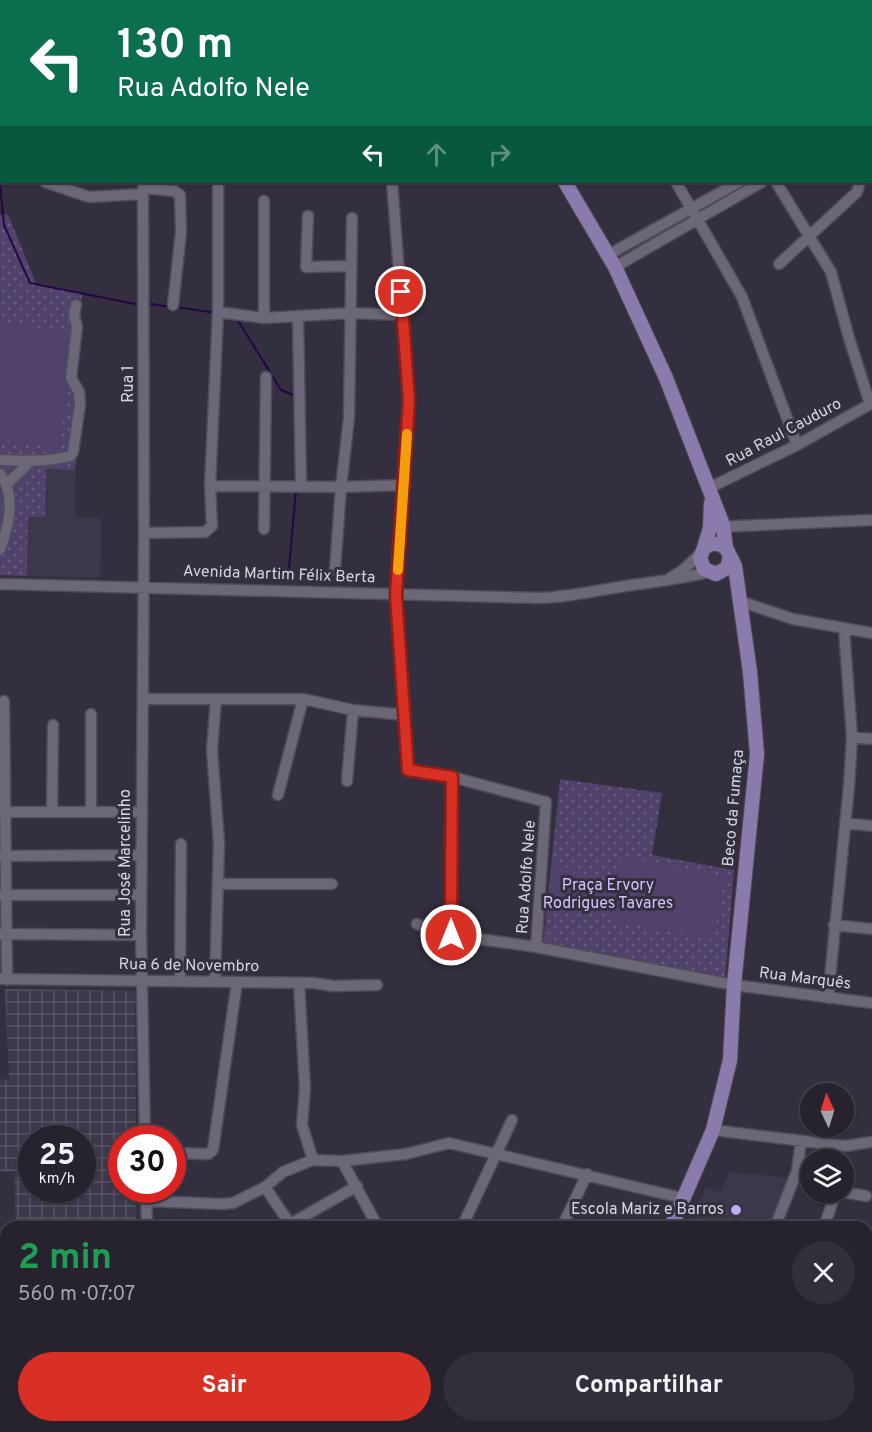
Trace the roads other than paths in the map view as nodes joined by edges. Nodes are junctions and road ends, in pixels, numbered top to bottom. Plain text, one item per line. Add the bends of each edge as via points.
1 (48, 183) edge
2 (218, 183) edge
3 (392, 183) edge
4 (566, 183) edge
5 (677, 183) edge
6 (737, 183) edge
7 (760, 183) edge
8 (777, 183) edge
9 (860, 183) edge
10 (144, 188) edge
11 (264, 201) dead end
12 (692, 209) junction
13 (308, 216) dead end
14 (352, 218) dead end
15 (699, 220) junction
16 (810, 235) junction
17 (611, 261) junction
18 (779, 264) dead end
19 (351, 266) junction
20 (76, 305) dead end
21 (173, 305) dead end
22 (218, 312) junction
23 (351, 313) junction
24 (403, 315) junction
25 (298, 316) junction
26 (264, 318) junction
27 (266, 377) dead end
28 (871, 403) edge
29 (797, 445) junction
30 (0, 460) edge
31 (30, 462) junction
32 (0, 474) edge
33 (7, 484) junction
34 (405, 485) junction
35 (210, 486) junction
36 (263, 486) junction
37 (301, 486) junction
38 (341, 487) junction
39 (710, 490) junction
40 (872, 520) edge
41 (717, 527) junction
42 (264, 529) dead end
43 (144, 533) junction
44 (0, 549) edge
45 (702, 551) junction
46 (728, 552) junction
47 (335, 570) dead end
48 (714, 572) junction
49 (663, 582) junction
50 (0, 584) edge
51 (143, 587) junction
52 (396, 595) junction
53 (741, 600) junction
54 (844, 628) junction
55 (872, 633) edge
56 (143, 699) junction
57 (216, 699) junction
58 (303, 699) junction
59 (4, 701) dead end
60 (353, 710) junction
61 (91, 714) dead end
62 (405, 715) junction
63 (53, 725) dead end
64 (852, 737) junction
65 (872, 739) edge
66 (452, 777) junction
67 (347, 781) dead end
68 (278, 795) dead end
69 (52, 811) junction
70 (91, 811) junction
71 (3, 812) edge
72 (141, 812) junction
73 (845, 823) junction
74 (872, 826) edge
75 (181, 844) dead end
76 (141, 855) junction
77 (3, 856) edge
78 (332, 884) dead end
79 (219, 885) junction
80 (3, 895) edge
81 (141, 895) junction
82 (417, 924) dead end
83 (834, 925) junction
84 (872, 929) edge
85 (3, 934) edge
86 (141, 935) junction
87 (451, 935) junction
88 (536, 947) junction
89 (3, 980) edge
90 (142, 980) junction
91 (180, 980) junction
92 (215, 981) junction
93 (237, 982) junction
94 (299, 983) junction
95 (377, 985) dead end
96 (734, 985) junction
97 (828, 998) junction
98 (872, 1003) edge
99 (512, 1120) dead end
100 (145, 1125) edge
101 (713, 1130) junction
102 (801, 1141) junction
103 (872, 1142) edge
104 (186, 1153) edge
105 (495, 1154) junction
106 (313, 1160) junction
107 (342, 1161) junction
108 (587, 1174) junction
109 (357, 1186) junction
110 (265, 1187) junction
111 (854, 1194) edge
112 (866, 1196) dead end
113 (682, 1198) junction
114 (146, 1203) edge
115 (186, 1203) edge
116 (832, 1203) edge
117 (147, 1221) edge
118 (286, 1221) edge
119 (298, 1221) edge
120 (375, 1221) edge
121 (465, 1221) edge
122 (565, 1221) edge
123 (673, 1221) edge
124 (776, 1221) edge
125 (826, 1221) edge

1 - 10 street via 89,197
2 - 22 street
3 - 24 street, Rua Adolfo Nele
4 - 17 main road
5 - 12 street
6 - 12 street
7 - 15 street
8 - 16 street
9 - 16 street via 857,192
10 - 21 street via 180,195 181,232
10 - 43 street, Rua 1
11 - 26 street
12 - 15 street
12 - 17 street
13 - 19 street via 306,267
14 - 19 street
15 - 17 street
15 - 29 street via 742,297
16 - 18 street
16 - 28 street via 831,272
17 - 39 main road via 666,378
19 - 23 street
20 - 31 street via 71,378 80,404 74,452 64,458
22 - 26 street
22 - 35 street
23 - 24 street
23 - 25 street
23 - 38 street via 349,418
24 - 34 street, Rua Adolfo Nele via 409,400
25 - 26 street
25 - 37 street
27 - 36 street
28 - 29 street, Rua Raul Cauduro
29 - 39 street, Rua Raul Cauduro
30 - 31 street
31 - 33 street
32 - 33 street
33 - 44 street via 8,529
34 - 38 street
34 - 52 street, Rua Adolfo Nele
35 - 36 street
35 - 43 street via 209,530
36 - 37 street
36 - 42 street
37 - 38 street
38 - 47 street
39 - 41 main road
40 - 41 street
41 - 45 main road
41 - 46 main road
43 - 51 street, Rua 1
45 - 46 main road via 714,544
45 - 48 main road via 701,565
45 - 49 street, Avenida Martim Félix Berta via 683,570
46 - 48 main road via 729,564
46 - 53 main road, Beco da Fumaça via 735,566
48 - 49 street, Avenida Martim Félix Berta
48 - 53 main road via 728,579
49 - 52 street, Avenida Martim Félix Berta via 541,598
50 - 51 street, Avenida Martim Félix Berta
51 - 52 street, Avenida Martim Félix Berta
51 - 56 street, Rua José Marcelinho
52 - 62 street, Rua Adolfo Nele
53 - 54 street via 793,619
53 - 96 main road, Beco da Fumaça via 757,754
54 - 55 street
54 - 64 street
56 - 57 street
56 - 72 street, Rua José Marcelinho
57 - 58 street
57 - 79 street via 212,750
58 - 60 street
58 - 68 street
59 - 71 street
60 - 62 street
60 - 67 street
61 - 70 street
62 - 66 street, Rua Adolfo Nele via 408,770
63 - 69 street
64 - 65 street
64 - 73 street
66 - 87 street
66 - 88 street, Rua Adolfo Nele via 546,802
69 - 70 street
69 - 71 street
70 - 72 street
71 - 77 street
72 - 76 street, Rua José Marcelinho
73 - 74 street
73 - 83 street
75 - 91 street
76 - 77 street
76 - 81 street, Rua José Marcelinho
77 - 80 street
78 - 79 street
79 - 92 street
80 - 81 street
80 - 85 street
81 - 86 street, Rua José Marcelinho
82 - 87 street, Rua Marquês
83 - 84 street
83 - 97 street
85 - 86 street
85 - 89 street
86 - 90 street, Rua José Marcelinho
87 - 88 street, Rua Marquês
88 - 96 street, Rua Marquês
89 - 90 street, Rua 6 de Novembro
90 - 91 street, Rua 6 de Novembro
90 - 100 street, Rua José Marcelinho
91 - 92 street, Rua 6 de Novembro
92 - 93 street, Rua 6 de Novembro
93 - 94 street, Rua 6 de Novembro
93 - 104 street via 213,1150 208,1154
94 - 95 street, Rua 6 de Novembro
94 - 106 street via 305,1088 302,1125
96 - 97 street, Rua Marquês
96 - 101 main road, Beco da Fumaça via 730,1060
97 - 98 street, Rua Marquês
99 - 105 street
101 - 102 street
101 - 113 main road, Beco da Fumaça
102 - 103 street via 846,1146
102 - 124 street via 797,1171
105 - 107 street via 449,1143 406,1154
105 - 108 street
105 - 121 street
106 - 107 street
106 - 110 street via 283,1172
107 - 109 street
108 - 113 street
108 - 122 street
109 - 119 street
109 - 120 street
110 - 115 street via 233,1203
110 - 118 street
111 - 112 street
113 - 123 main road, Beco da Fumaça
114 - 117 street
116 - 125 street

